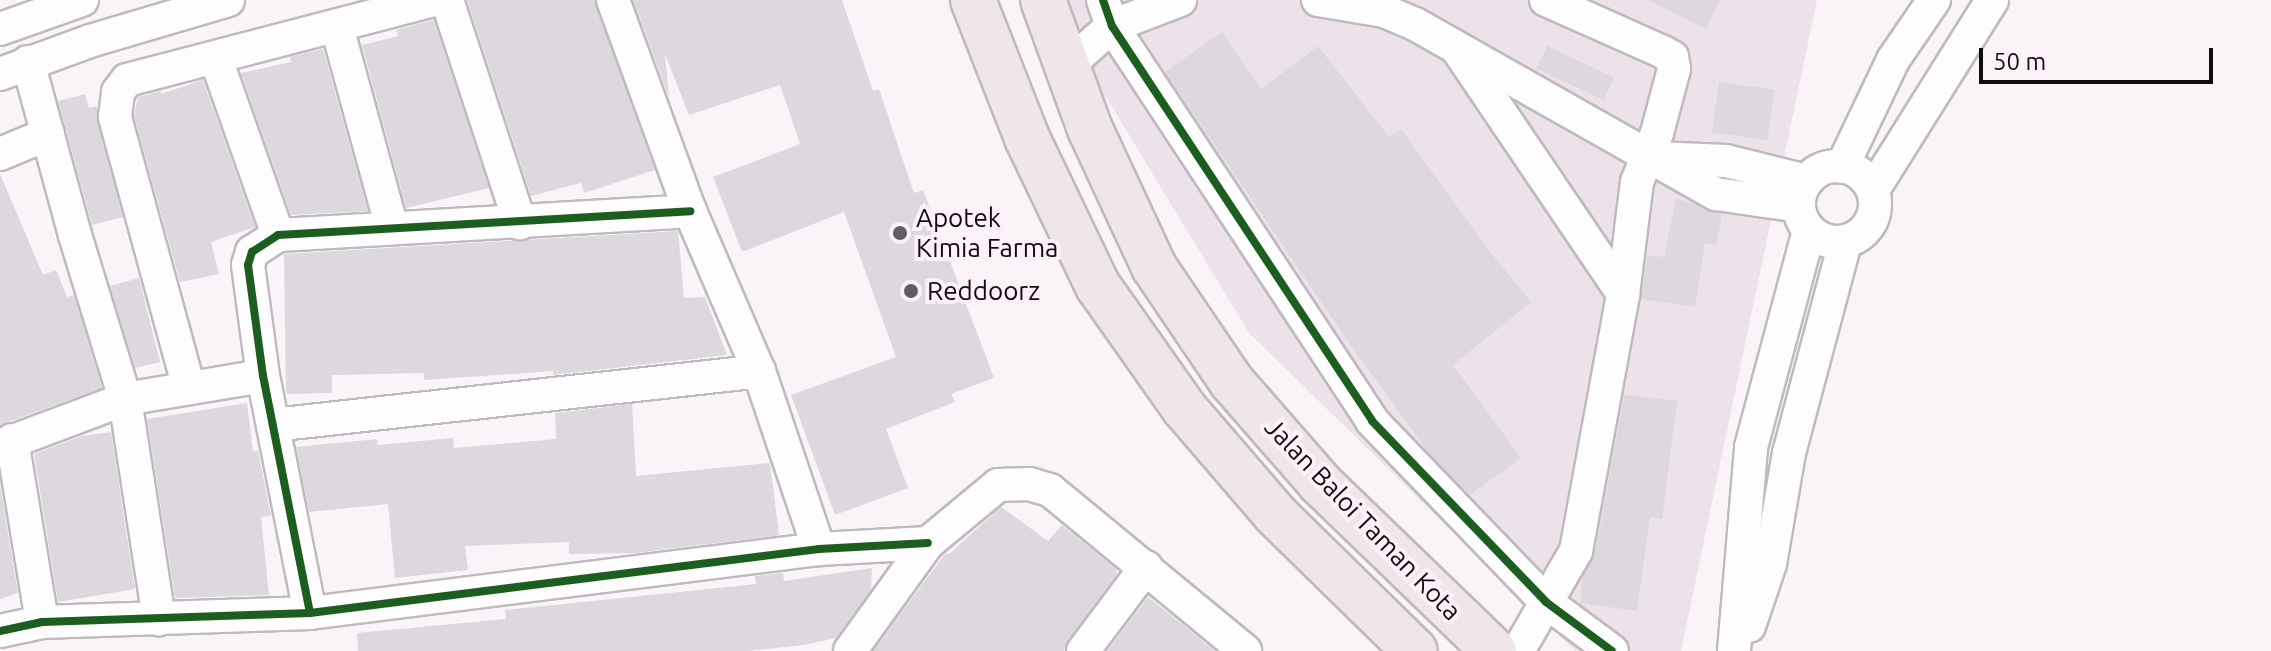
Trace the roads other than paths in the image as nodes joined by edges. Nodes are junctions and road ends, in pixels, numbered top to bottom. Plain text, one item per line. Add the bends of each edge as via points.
1 (80, 0) edge
2 (228, 0) edge
3 (435, 0) edge
4 (447, 0) edge
5 (613, 0) edge
6 (973, 0) edge
7 (1043, 0) edge
8 (1180, 0) edge
9 (1318, 0) edge
10 (1546, 0) edge
11 (1934, 0) edge
12 (1992, 0) edge
13 (33, 7) edge
14 (1107, 13) edge
15 (337, 27) junction
16 (0, 29) edge
17 (90, 41) junction
18 (1454, 44) junction
19 (216, 59) junction
20 (27, 63) edge
21 (1067, 66) junction
22 (48, 134) junction
23 (0, 154) edge
24 (1648, 158) junction
25 (1842, 167) junction
26 (1873, 190) junction
27 (1805, 206) junction
28 (690, 211) junction
29 (520, 223) junction
30 (392, 228) junction
31 (278, 235) junction
32 (1845, 242) junction
33 (1623, 294) junction
34 (759, 371) junction
35 (263, 376) junction
36 (189, 388) junction
37 (125, 399) junction
38 (273, 425) junction
39 (6, 443) edge
40 (1302, 462) junction
41 (1262, 499) junction
42 (928, 543) junction
43 (819, 549) junction
44 (1146, 567) junction
45 (1546, 602) junction
46 (310, 613) junction
47 (159, 619) junction
48 (42, 622) junction
49 (0, 631) edge
50 (850, 651) edge
51 (1083, 651) edge
52 (1245, 651) edge
53 (1415, 651) edge
54 (1494, 651) edge
55 (1518, 651) edge
56 (1612, 651) edge
57 (1737, 651) edge

1 - 13 street
1 - 17 street
2 - 17 street
3 - 15 street
4 - 29 street
5 - 28 street
6 - 41 highway, Jalan Baloi Taman Kota via 1027,138 1098,286 1184,408
7 - 21 highway, Jalan Baloi Taman Kota
8 - 14 street
9 - 18 street via 1384,11
10 - 24 street via 1672,57 1674,69
11 - 25 street via 1893,60
12 - 26 street
13 - 16 street
13 - 20 street
14 - 21 street
14 - 45 street via 1372,421
15 - 19 street
15 - 30 street
17 - 20 street
18 - 24 street
18 - 33 street
19 - 31 street
19 - 36 street via 127,80 115,104
20 - 22 street
21 - 40 highway, Jalan Baloi Taman Kota via 1154,267 1232,382
22 - 23 street
22 - 37 street
24 - 27 street via 1726,161
24 - 33 street via 1637,182
25 - 26 street via 1855,171
25 - 27 street via 1817,172
26 - 32 street via 1868,228
27 - 32 street via 1819,238
27 - 57 street via 1751,447
28 - 29 street
28 - 34 street
29 - 30 street
30 - 31 street
31 - 35 street via 252,252 248,265
32 - 57 street via 1789,453 1770,564
33 - 45 street via 1576,551
34 - 38 street
34 - 43 street
35 - 36 street
35 - 38 street
36 - 37 street
37 - 39 street
37 - 47 street
38 - 46 street
39 - 48 street
40 - 41 highway
40 - 54 highway, Jalan Baloi Taman Kota
41 - 53 highway, Jalan Baloi Taman Kota
42 - 43 street
42 - 44 street via 998,485 1029,484 1050,490
42 - 50 street
43 - 46 street
44 - 51 street
44 - 52 street
45 - 55 street
45 - 56 street
46 - 47 street
47 - 48 street
48 - 49 street

